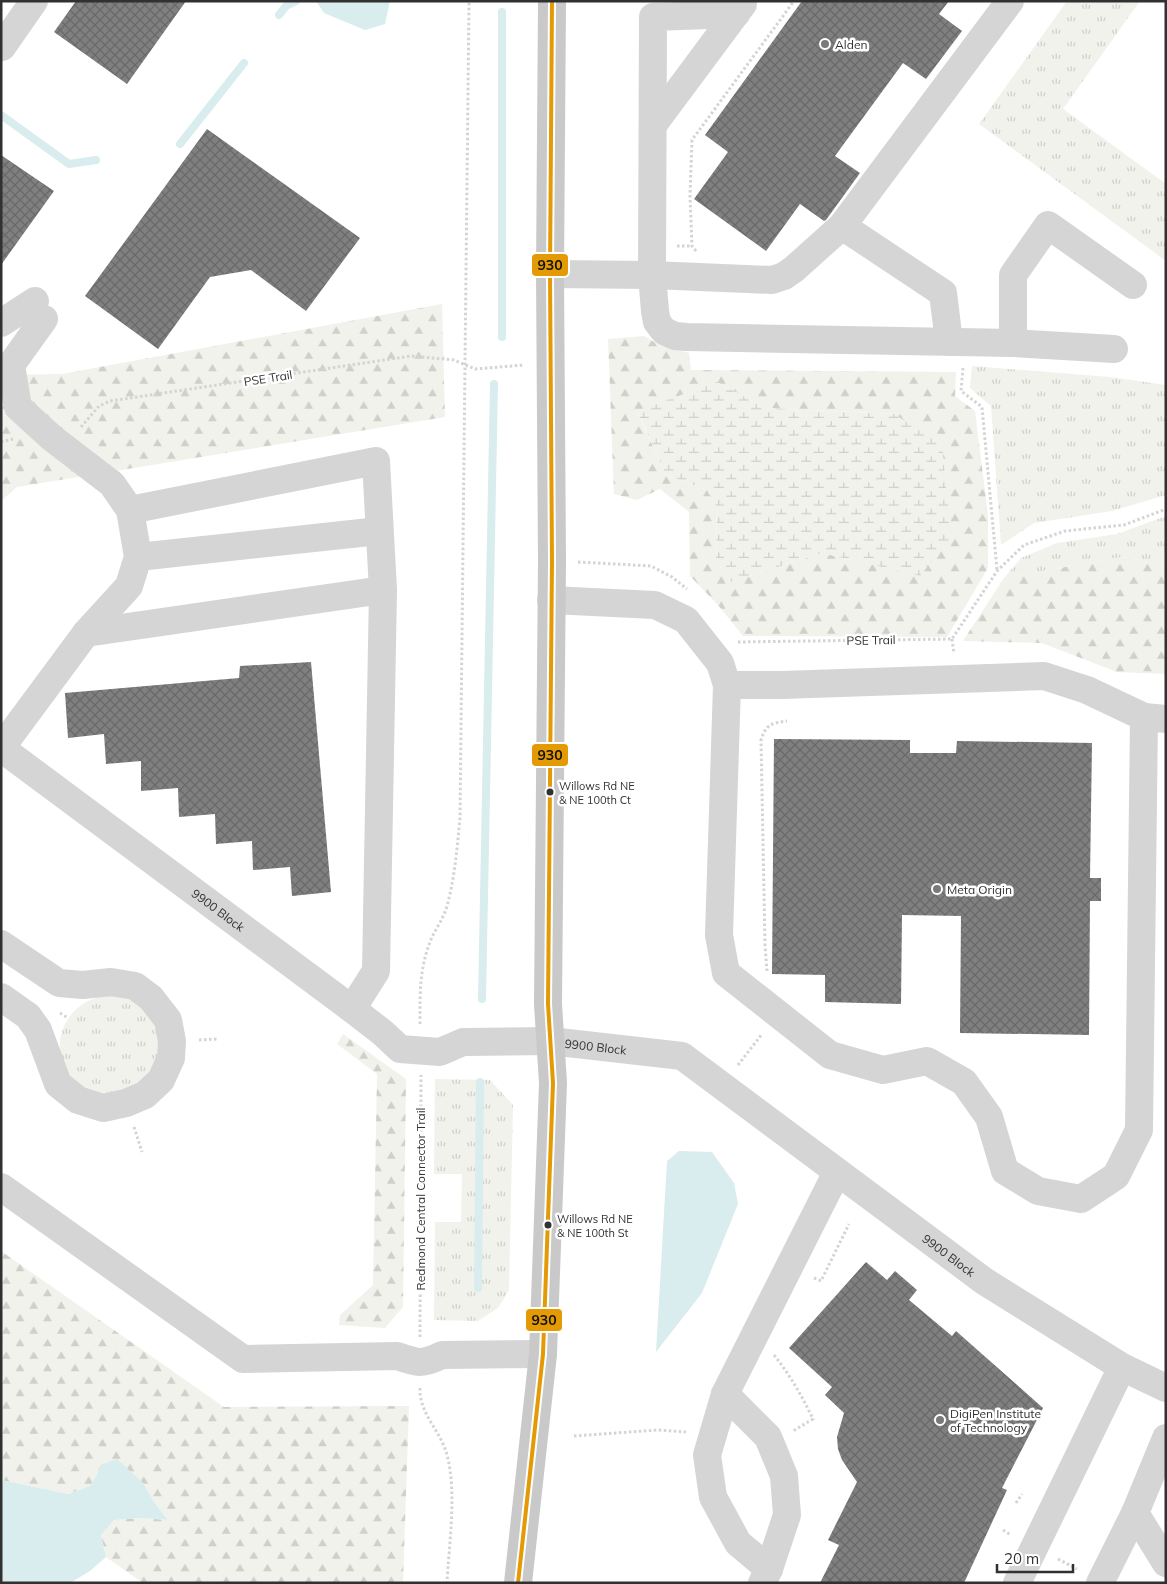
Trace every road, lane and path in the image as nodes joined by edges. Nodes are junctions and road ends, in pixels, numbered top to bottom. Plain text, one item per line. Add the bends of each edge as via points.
1 (34, 1) edge
2 (469, 1) edge
3 (552, 1) edge
4 (794, 1) edge
5 (1010, 1) edge
6 (740, 8) edge
7 (2, 47) edge
8 (653, 125) junction
9 (842, 226) junction
10 (697, 252) dead end
11 (550, 274) junction
12 (652, 274) junction
13 (1133, 285) dead end
14 (1, 323) edge
15 (949, 342) junction
16 (1013, 343) junction
17 (1114, 349) dead end
18 (465, 364) junction
19 (550, 364) junction
20 (52, 438) junction
21 (1, 442) edge
22 (1166, 509) edge
23 (130, 510) junction
24 (380, 531) junction
25 (138, 557) junction
26 (552, 561) junction
27 (997, 571) junction
28 (383, 590) junction
29 (690, 591) dead end
30 (551, 600) junction
31 (86, 633) junction
32 (736, 642) dead end
33 (727, 685) junction
34 (1155, 718) edge
35 (787, 721) dead end
36 (1, 748) edge
37 (1, 944) edge
38 (769, 973) dead end
39 (1, 997) edge
40 (352, 1009) junction
41 (73, 1012) dead end
42 (778, 1014) junction
43 (420, 1019) dead end
44 (64, 1026) dead end
45 (550, 1041) junction
46 (421, 1072) dead end
47 (722, 1086) junction
48 (837, 1172) junction
49 (1, 1188) edge
50 (849, 1224) dead end
51 (808, 1276) dead end
52 (420, 1330) dead end
53 (771, 1352) dead end
54 (543, 1354) junction
55 (1122, 1367) junction
56 (420, 1382) dead end
57 (1166, 1388) edge
58 (725, 1394) junction
59 (813, 1419) dead end
60 (678, 1431) dead end
61 (574, 1436) dead end
62 (1166, 1438) edge
63 (1022, 1494) dead end
64 (1016, 1502) dead end
65 (1135, 1513) junction
66 (1003, 1530) dead end
67 (1009, 1534) dead end
68 (1166, 1563) edge
69 (1067, 1564) dead end
70 (765, 1576) edge
71 (1090, 1577) edge
72 (447, 1583) edge
73 (518, 1583) edge
74 (1017, 1583) edge

1 - 7 lane
2 - 18 path
3 - 11 main road
4 - 10 path via 692,140 692,246
5 - 9 lane
6 - 8 lane
6 - 8 lane via 653,17
8 - 12 lane
9 - 12 lane via 794,269 772,280
9 - 15 lane via 943,293
11 - 12 lane
11 - 19 main road
12 - 15 lane via 657,322 664,331 675,336
13 - 16 lane via 1048,225 1013,275
14 - 20 lane via 39,310 11,365 18,407
15 - 16 lane
15 - 27 path via 964,356 961,391 982,407
16 - 17 lane
18 - 19 path, PSE Trail via 476,369
18 - 20 path, PSE Trail via 411,356 110,401 99,406 70,438
18 - 43 path via 460,818 447,909 421,972
19 - 26 main road
20 - 21 path, PSE Trail via 28,435
20 - 23 lane via 112,484
22 - 27 path, PSE Trail via 1124,525 1065,531 1024,545
23 - 24 lane via 376,461
23 - 25 lane
24 - 25 lane
24 - 28 lane
25 - 31 lane via 129,586
26 - 29 path via 651,566
26 - 30 main road
27 - 32 path, PSE Trail via 952,639
28 - 31 lane
28 - 40 lane via 376,971
30 - 33 lane via 655,606 686,620 720,663
30 - 45 main road
31 - 36 lane
33 - 34 lane via 782,686 1044,676
33 - 42 lane via 719,935 726,973
34 - 42 lane via 1139,1130 1116,1176 1081,1199 1038,1191 1005,1171 989,1118 964,1082 927,1061 883,1070 830,1055
35 - 38 path via 772,723 761,740 765,945
36 - 40 lane, 9900 Block via 272,950 288,981 295,987 325,1008
37 - 39 lane via 59,983 111,982 135,986 151,998 168,1020 171,1058 161,1080 145,1095 103,1108 78,1100 58,1084 38,1030 28,1016
40 - 45 lane, 9900 Block via 400,1049 440,1052 463,1042
41 - 44 path
42 - 47 path
45 - 47 lane, 9900 Block via 682,1056
45 - 54 main road via 553,1083
46 - 52 path, Redmond Central Connector Trail
47 - 48 lane, 9900 Block
48 - 55 lane, 9900 Block via 984,1281
48 - 58 lane
49 - 54 lane via 243,1359 397,1356 414,1362 427,1362 442,1355
50 - 51 path via 821,1281
53 - 59 path via 796,1386
54 - 73 main road
55 - 57 lane, 9900 Block
55 - 74 lane
56 - 72 path via 425,1412 447,1452 452,1477
58 - 70 lane via 707,1455 713,1497 738,1543
58 - 70 lane via 768,1436 784,1476 787,1516
60 - 61 path
62 - 65 lane
63 - 64 path
65 - 68 lane
65 - 71 lane
66 - 67 path
69 - 71 path

